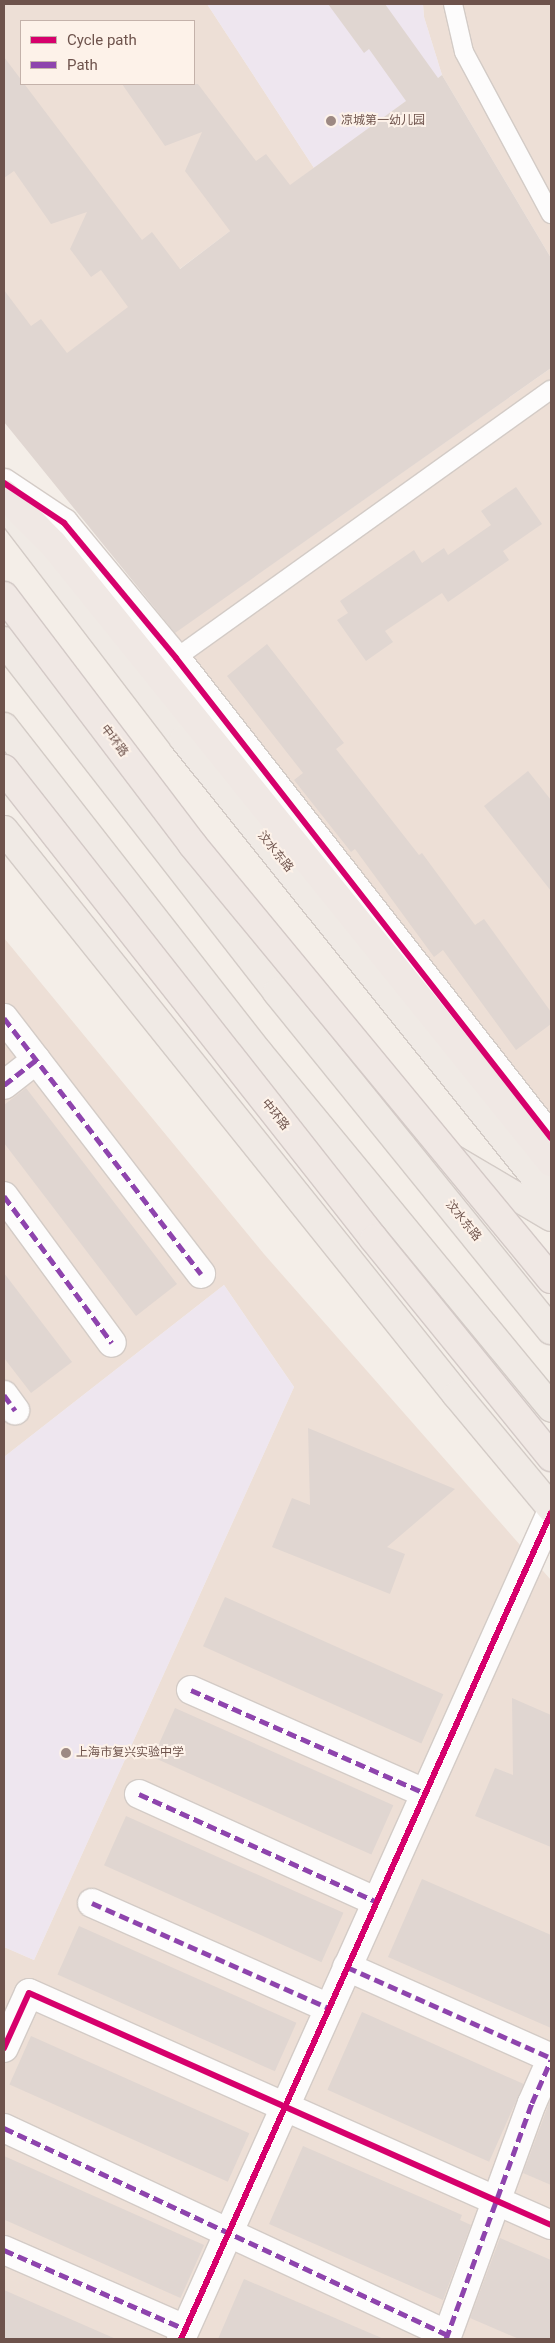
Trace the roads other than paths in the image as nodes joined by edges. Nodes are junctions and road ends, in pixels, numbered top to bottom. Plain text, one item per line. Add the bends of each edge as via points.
1 (452, 4) edge
2 (551, 214) edge
3 (551, 390) edge
4 (4, 483) edge
5 (4, 494) edge
6 (4, 503) edge
7 (4, 596) edge
8 (4, 640) edge
9 (176, 658) junction
10 (4, 727) edge
11 (4, 770) edge
12 (4, 830) edge
13 (4, 1018) edge
14 (36, 1060) junction
15 (4, 1085) edge
16 (377, 1115) junction
17 (551, 1138) edge
18 (334, 1146) junction
19 (551, 1162) edge
20 (4, 1196) edge
21 (551, 1197) edge
22 (551, 1216) edge
23 (201, 1274) dead end
24 (551, 1279) edge
25 (551, 1330) edge
26 (112, 1343) dead end
27 (433, 1366) junction
28 (551, 1408) edge
29 (551, 1456) edge
30 (551, 1508) edge
31 (551, 1513) edge
32 (191, 1690) dead end
33 (139, 1794) dead end
34 (425, 1794) junction
35 (376, 1902) junction
36 (92, 1903) dead end
37 (347, 1967) junction
38 (329, 2008) junction
39 (4, 2048) edge
40 (551, 2059) edge
41 (285, 2106) junction
42 (4, 2128) edge
43 (496, 2200) junction
44 (551, 2225) edge
45 (228, 2233) junction
46 (4, 2250) edge
47 (183, 2334) edge
48 (447, 2337) edge

1 - 2 lane via 464,52
3 - 9 lane
4 - 9 street via 64,524
5 - 19 highway via 53,544
6 - 21 main road, 汶水东路 via 184,739
7 - 24 highway, 中环路, bridge via 192,844
8 - 16 main road, 汶水东路
9 - 17 street
10 - 18 main road via 128,889
11 - 29 highway, 中环路, bridge via 362,1223
12 - 27 main road
13 - 14 street
14 - 15 street
14 - 23 street
16 - 22 main road
16 - 25 main road, 汶水东路
18 - 27 main road
18 - 28 main road
20 - 26 street
27 - 30 main road
31 - 34 street
32 - 34 street
33 - 35 street
34 - 35 street
35 - 37 street
36 - 38 street
37 - 38 street
37 - 40 street
38 - 41 street
39 - 41 street via 29,1992
40 - 43 street
41 - 43 street
41 - 45 street
42 - 45 street
43 - 44 street
43 - 48 street
45 - 47 street
45 - 48 street
46 - 47 street

